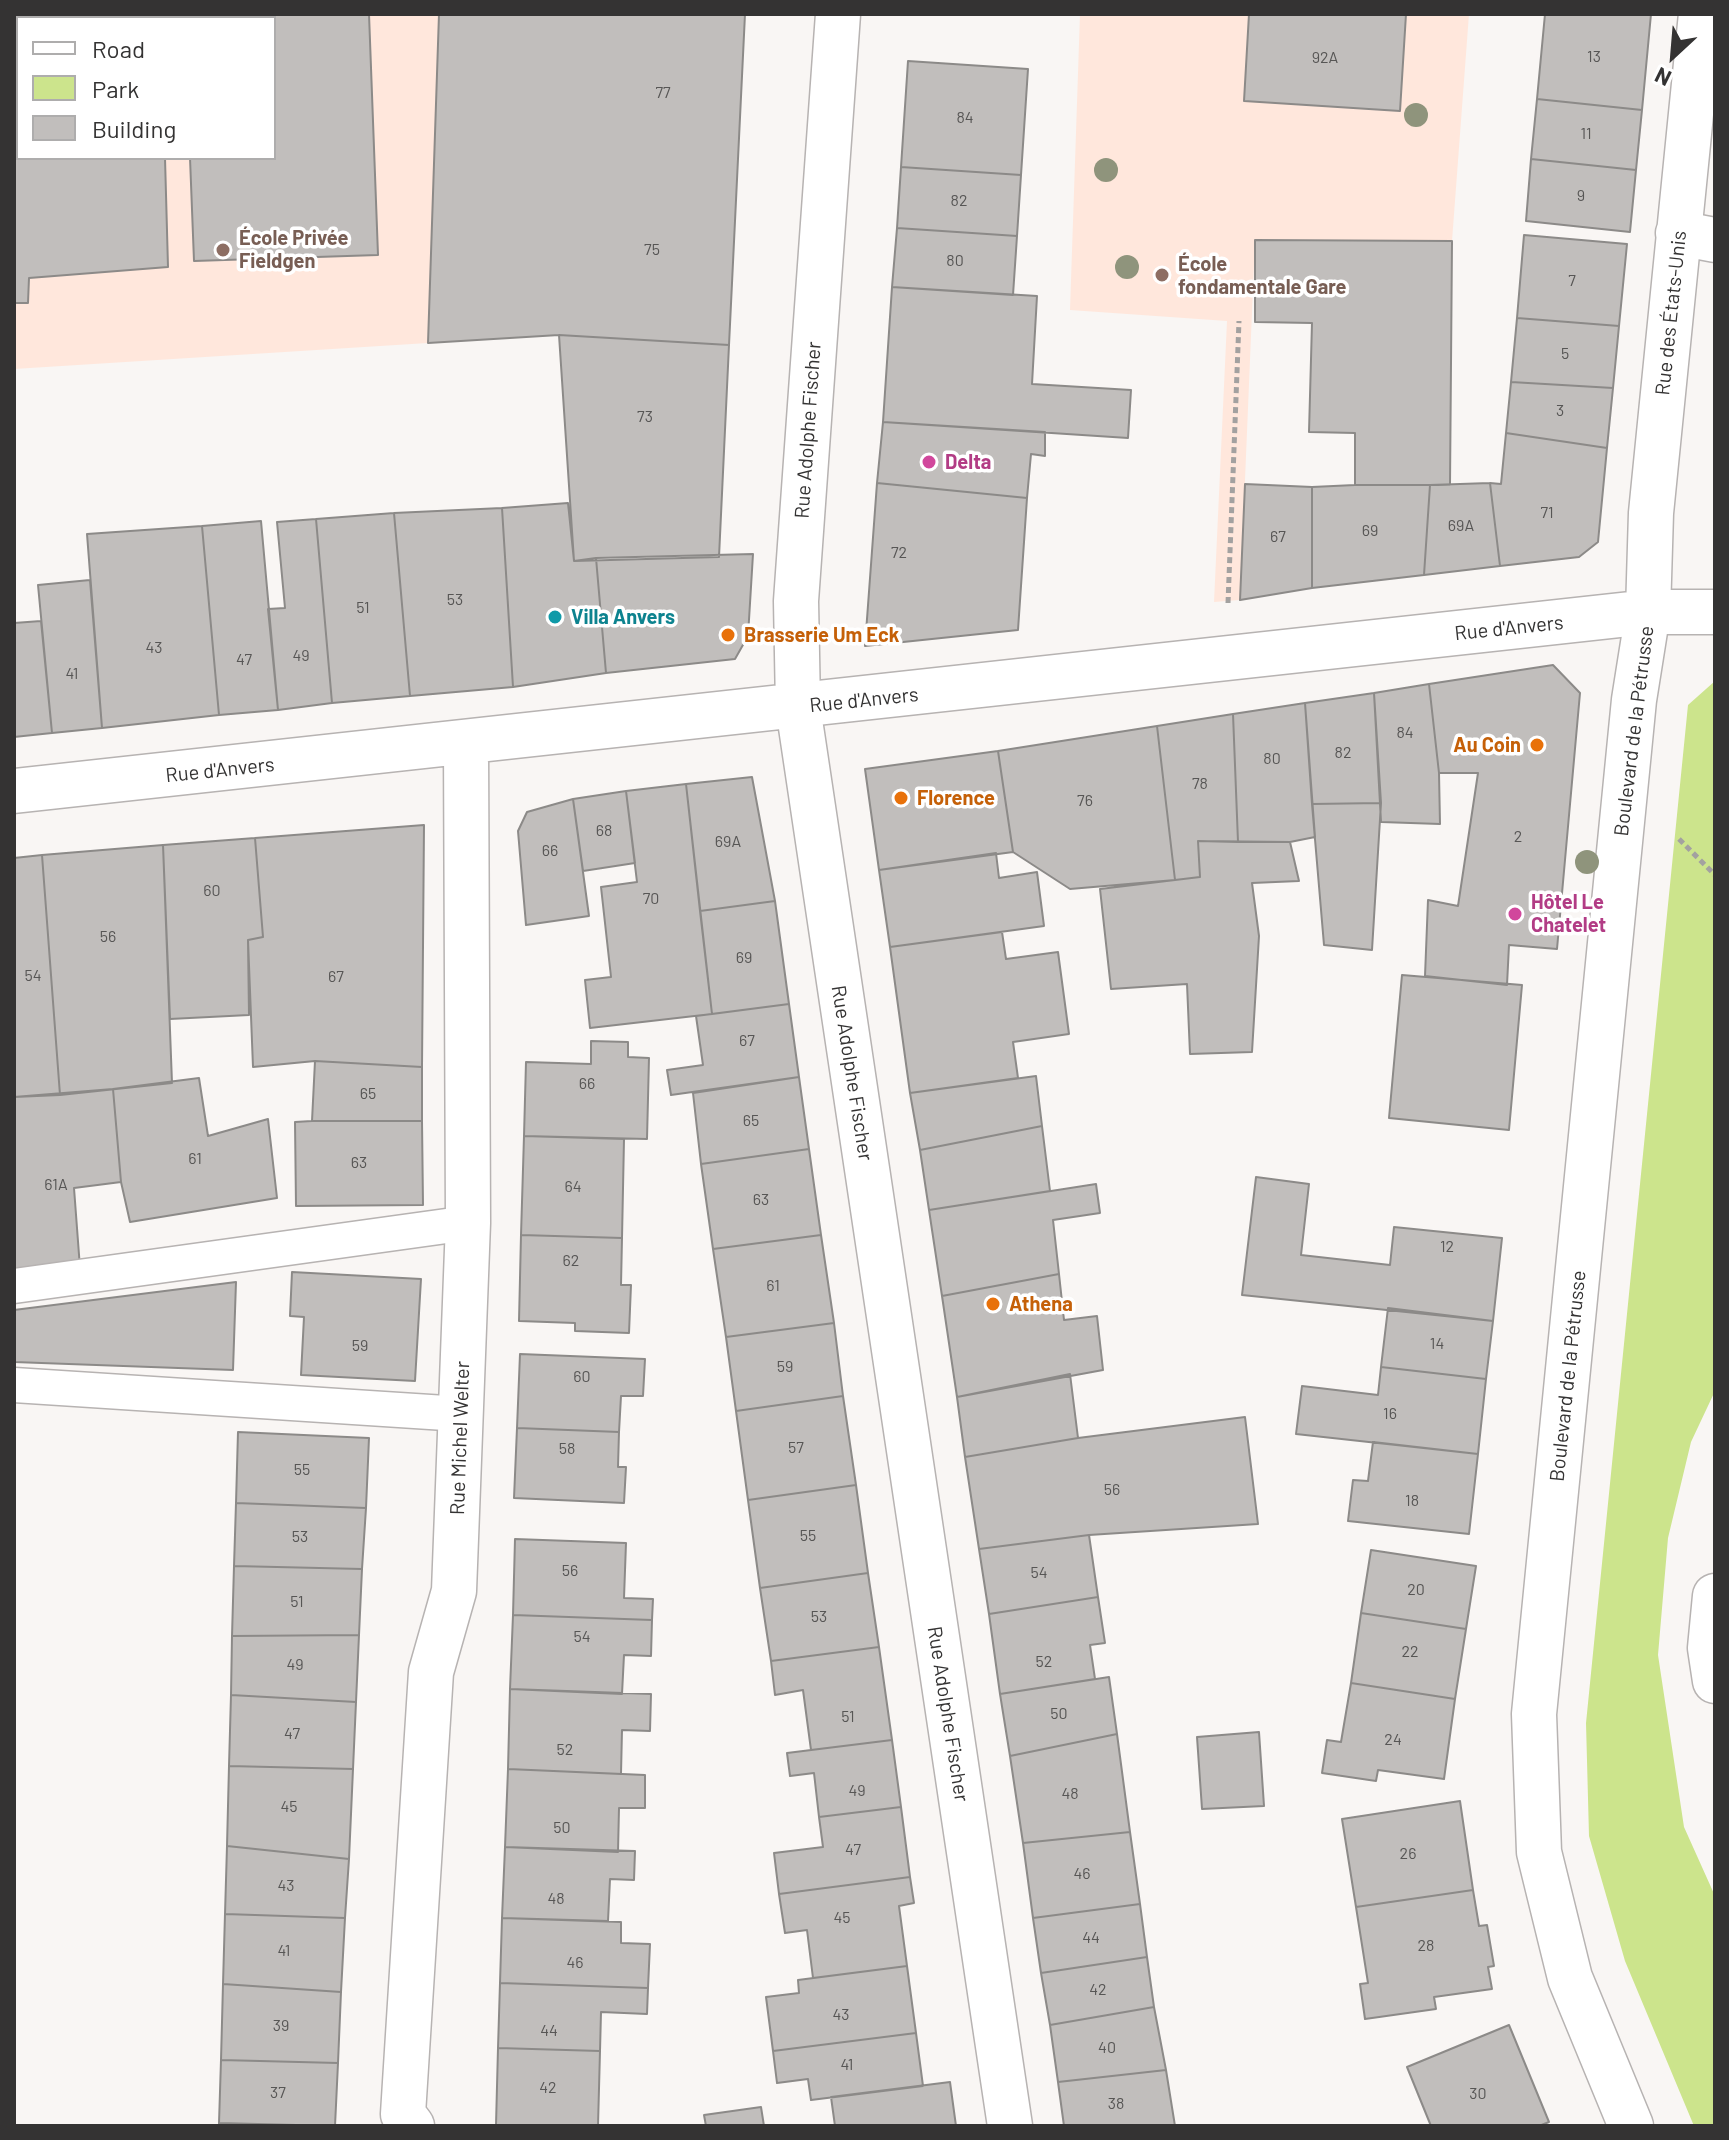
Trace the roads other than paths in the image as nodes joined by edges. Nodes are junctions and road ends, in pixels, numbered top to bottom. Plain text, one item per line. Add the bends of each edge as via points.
1 (838, 14) edge
2 (1701, 14) edge
3 (1697, 237) edge
4 (1648, 612) junction
5 (1715, 612) edge
6 (798, 707) junction
7 (466, 744) junction
8 (14, 791) edge
9 (468, 1223) junction
10 (14, 1286) edge
11 (14, 1385) edge
12 (461, 1414) junction
13 (1715, 1596) edge
14 (1715, 1681) edge
15 (412, 2126) edge
16 (1010, 2126) edge
17 (1631, 2126) edge

1 - 6 street, Rue Adolphe Fischer via 796,601
2 - 3 street, Rue des États-Unis
3 - 4 street, Rue des États-Unis via 1651,513
4 - 5 street, Rue d'Anvers
4 - 6 street, Rue d'Anvers
4 - 17 street, Boulevard de la Pétrusse via 1634,700 1534,1714 1539,1852 1570,1978
6 - 7 street, Rue d'Anvers
6 - 16 street, Rue Adolphe Fischer
7 - 8 street, Rue d'Anvers
7 - 9 street, Rue Michel Welter
9 - 10 lane
9 - 12 street, Rue Michel Welter
11 - 12 lane
12 - 15 street, Rue Michel Welter via 454,1591 431,1672 403,2114
13 - 14 street via 1710,1648

